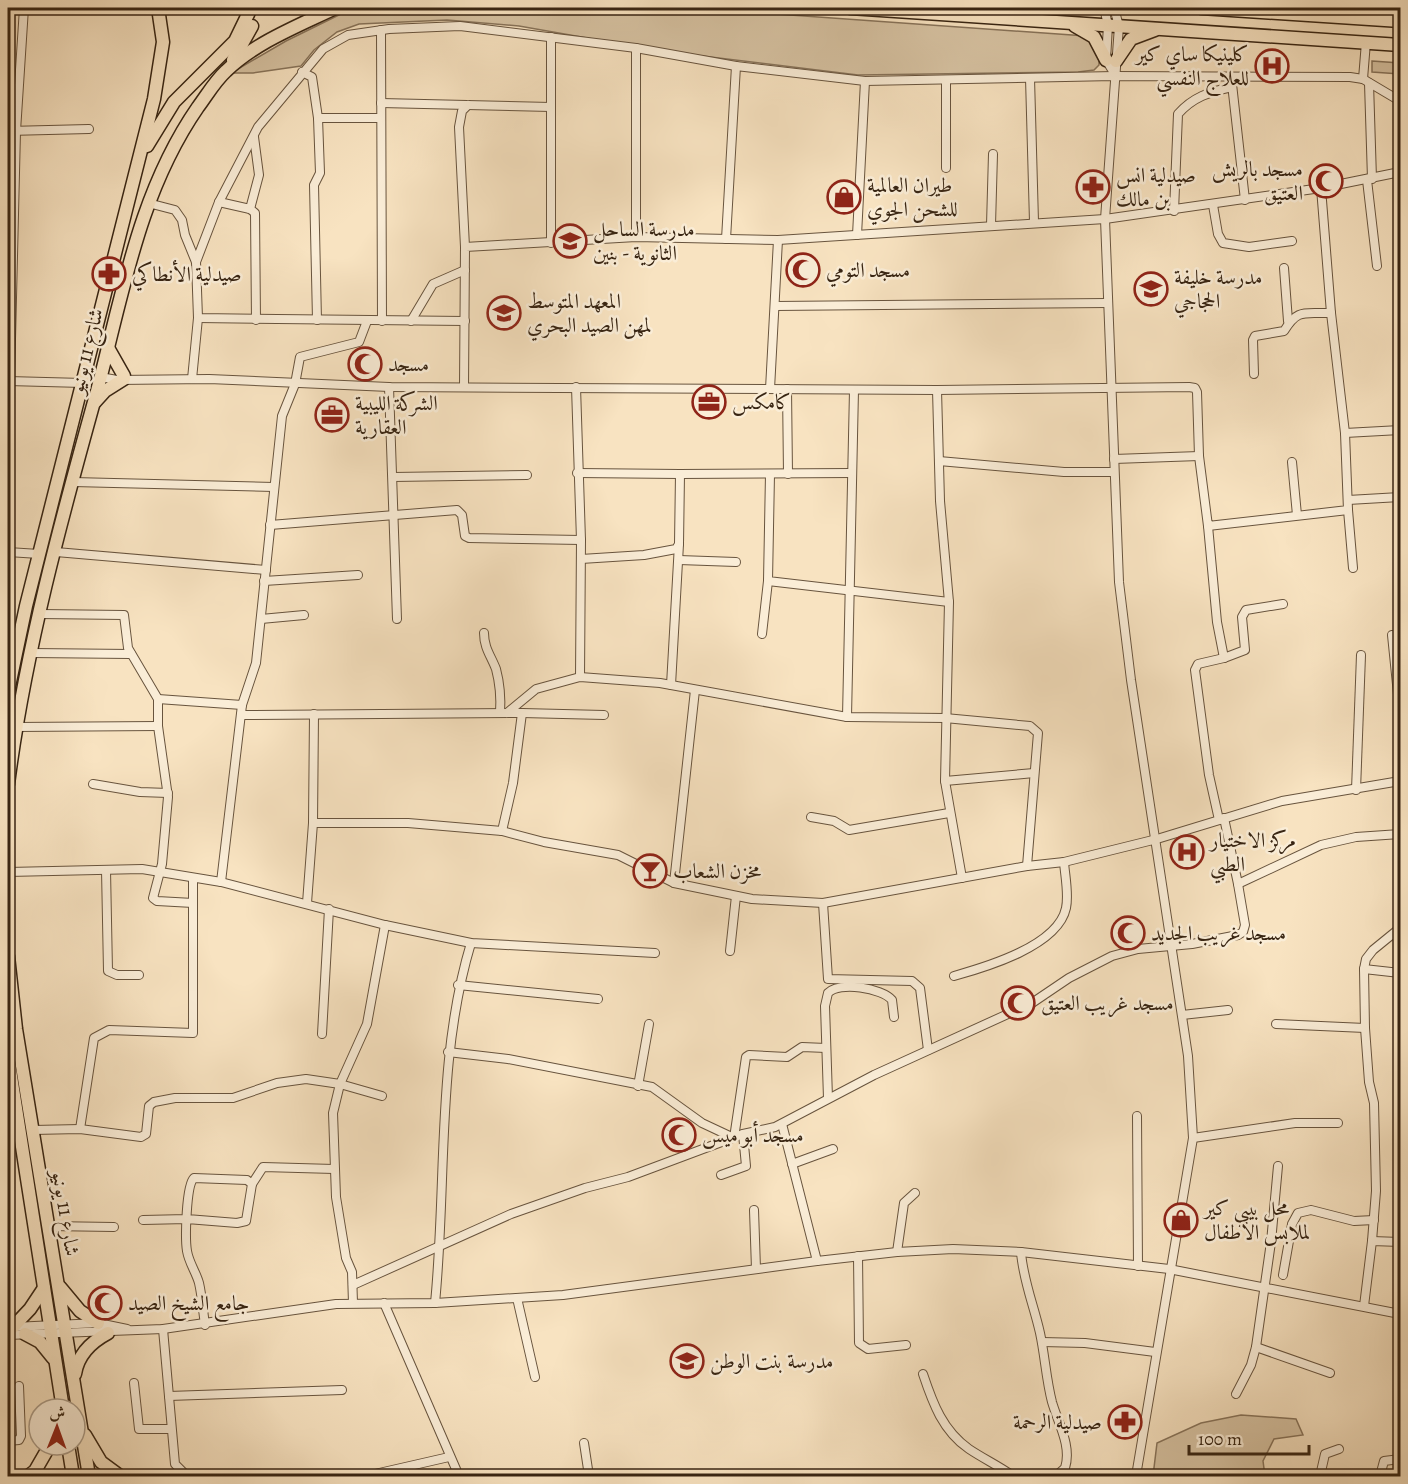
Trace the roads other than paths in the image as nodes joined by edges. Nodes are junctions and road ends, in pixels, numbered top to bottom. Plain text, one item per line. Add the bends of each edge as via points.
1 (24, 8) edge
2 (158, 8) edge
3 (251, 8) edge
4 (257, 8) edge
5 (335, 8) edge
6 (850, 8) edge
7 (1104, 8) edge
8 (1114, 8) edge
9 (1201, 8) edge
10 (1401, 21) edge
11 (1065, 22) junction
12 (1113, 25) junction
13 (1159, 28) junction
14 (381, 30) junction
15 (551, 37) junction
16 (1366, 42) junction
17 (1401, 45) edge
18 (636, 48) junction
19 (736, 66) junction
20 (1112, 67) junction
21 (225, 71) junction
22 (302, 72) junction
23 (1231, 77) junction
24 (1030, 78) junction
25 (946, 80) junction
26 (865, 81) junction
27 (1366, 81) junction
28 (1232, 87) junction
29 (1401, 101) edge
30 (381, 103) junction
31 (468, 105) junction
32 (551, 107) junction
33 (318, 118) junction
34 (381, 118) junction
35 (89, 129) dead end
36 (12, 131) edge
37 (254, 135) junction
38 (993, 154) dead end
39 (140, 159) junction
40 (946, 168) dead end
41 (1401, 172) edge
42 (1369, 180) junction
43 (1322, 188) junction
44 (1245, 200) junction
45 (219, 202) junction
46 (148, 203) junction
47 (1213, 205) junction
48 (250, 208) junction
49 (1174, 211) junction
50 (10, 215) edge
51 (1106, 219) junction
52 (1034, 222) junction
53 (991, 225) junction
54 (857, 235) junction
55 (636, 237) junction
56 (726, 239) junction
57 (778, 240) junction
58 (1292, 241) dead end
59 (551, 243) junction
60 (465, 247) junction
61 (196, 262) junction
62 (1377, 266) dead end
63 (1284, 268) dead end
64 (465, 270) junction
65 (1107, 303) junction
66 (775, 306) junction
67 (1330, 313) junction
68 (198, 318) junction
69 (256, 320) junction
70 (317, 320) junction
71 (367, 321) junction
72 (381, 321) junction
73 (411, 321) junction
74 (465, 321) junction
75 (1288, 321) junction
76 (107, 346) junction
77 (101, 372) junction
78 (1254, 374) dead end
79 (125, 378) junction
80 (192, 379) junction
81 (9, 381) edge
82 (83, 382) junction
83 (295, 384) junction
84 (389, 387) junction
85 (464, 387) junction
86 (576, 387) junction
87 (770, 388) junction
88 (787, 389) junction
89 (1110, 389) junction
90 (854, 390) junction
91 (937, 390) junction
92 (91, 409) junction
93 (1401, 430) edge
94 (1345, 433) junction
95 (1199, 456) junction
96 (1114, 459) junction
97 (939, 461) junction
98 (1292, 462) dead end
99 (1114, 472) junction
100 (577, 473) junction
101 (852, 473) junction
102 (680, 474) junction
103 (770, 474) junction
104 (788, 474) junction
105 (527, 475) dead end
106 (393, 477) junction
107 (73, 482) junction
108 (274, 487) junction
109 (1401, 497) edge
110 (1348, 500) junction
111 (1348, 510) junction
112 (395, 514) junction
113 (1297, 514) junction
114 (270, 525) junction
115 (1208, 526) junction
116 (581, 540) junction
117 (680, 544) junction
118 (8, 552) edge
119 (56, 552) junction
120 (39, 554) junction
121 (581, 559) junction
122 (679, 560) junction
123 (736, 562) dead end
124 (1353, 568) dead end
125 (266, 570) junction
126 (358, 575) dead end
127 (264, 581) junction
128 (768, 581) junction
129 (31, 587) junction
130 (46, 590) junction
131 (849, 590) junction
132 (949, 602) junction
133 (1283, 604) dead end
134 (40, 614) junction
135 (304, 615) dead end
136 (261, 619) junction
137 (397, 619) dead end
138 (484, 633) dead end
139 (762, 634) dead end
140 (1392, 635) dead end
141 (31, 653) junction
142 (131, 654) junction
143 (1361, 655) dead end
144 (1224, 658) junction
145 (580, 676) junction
146 (671, 685) junction
147 (695, 690) junction
148 (8, 692) edge
149 (158, 699) junction
150 (242, 705) junction
151 (503, 713) junction
152 (522, 713) junction
153 (314, 714) junction
154 (1401, 714) edge
155 (241, 715) junction
156 (604, 715) dead end
157 (848, 717) junction
158 (945, 718) junction
159 (158, 726) junction
160 (15, 727) junction
161 (1034, 773) junction
162 (945, 781) junction
163 (1401, 782) edge
164 (8, 784) edge
165 (93, 784) dead end
166 (1356, 790) junction
167 (168, 793) junction
168 (949, 813) junction
169 (811, 817) dead end
170 (1222, 819) junction
171 (313, 823) junction
172 (502, 831) junction
173 (1401, 834) edge
174 (1156, 839) junction
175 (1064, 862) junction
176 (1027, 866) junction
177 (106, 870) junction
178 (8, 872) edge
179 (159, 872) junction
180 (193, 878) junction
181 (962, 878) junction
182 (221, 882) junction
183 (674, 884) junction
184 (1238, 884) junction
185 (736, 896) junction
186 (193, 903) junction
187 (308, 903) junction
188 (823, 903) junction
189 (329, 909) junction
190 (385, 925) junction
191 (1401, 928) edge
192 (471, 943) junction
193 (1170, 944) junction
194 (730, 951) dead end
195 (655, 953) dead end
196 (8, 962) edge
197 (1364, 969) junction
198 (1401, 972) edge
199 (139, 975) dead end
200 (954, 975) dead end
201 (458, 985) junction
202 (598, 999) dead end
203 (1228, 1010) dead end
204 (1182, 1015) junction
205 (894, 1017) dead end
206 (649, 1024) dead end
207 (1276, 1024) dead end
208 (1365, 1028) junction
209 (322, 1034) dead end
210 (826, 1048) junction
211 (928, 1050) junction
212 (448, 1052) junction
213 (8, 1057) edge
214 (340, 1084) junction
215 (638, 1086) junction
216 (10, 1096) edge
217 (382, 1096) dead end
218 (828, 1098) junction
219 (1137, 1116) dead end
220 (1338, 1123) dead end
221 (782, 1124) junction
222 (33, 1130) junction
223 (80, 1130) junction
224 (743, 1134) junction
225 (734, 1138) junction
226 (1193, 1138) junction
227 (833, 1149) dead end
228 (792, 1164) junction
229 (1278, 1166) dead end
230 (334, 1169) junction
231 (721, 1175) dead end
232 (252, 1184) junction
233 (915, 1193) dead end
234 (754, 1210) dead end
235 (187, 1219) junction
236 (142, 1220) dead end
237 (1374, 1220) junction
238 (48, 1226) junction
239 (114, 1227) dead end
240 (1372, 1241) junction
241 (1401, 1242) edge
242 (441, 1247) junction
243 (897, 1252) junction
244 (1020, 1252) junction
245 (858, 1256) junction
246 (817, 1261) junction
247 (1138, 1266) junction
248 (756, 1269) junction
249 (1169, 1269) junction
250 (1283, 1275) dead end
251 (57, 1281) junction
252 (353, 1285) junction
253 (44, 1288) junction
254 (1265, 1289) junction
255 (517, 1298) junction
256 (384, 1303) junction
257 (435, 1303) junction
258 (353, 1304) junction
259 (1364, 1306) junction
260 (1401, 1314) edge
261 (98, 1323) junction
262 (206, 1325) junction
263 (65, 1328) junction
264 (50, 1329) junction
265 (163, 1329) junction
266 (9, 1330) edge
267 (134, 1330) junction
268 (108, 1333) junction
269 (25, 1334) junction
270 (1042, 1342) junction
271 (906, 1345) dead end
272 (1256, 1347) junction
273 (1155, 1352) junction
274 (56, 1363) junction
275 (1330, 1373) dead end
276 (923, 1374) dead end
277 (535, 1377) dead end
278 (74, 1381) junction
279 (59, 1382) junction
280 (134, 1383) dead end
281 (19, 1386) dead end
282 (342, 1390) dead end
283 (1236, 1394) dead end
284 (169, 1396) junction
285 (58, 1397) edge
286 (61, 1397) edge
287 (77, 1397) edge
288 (170, 1429) junction
289 (87, 1438) edge
290 (8, 1441) edge
291 (584, 1443) dead end
292 (1339, 1449) dead end
293 (43, 1457) edge
294 (70, 1457) edge
295 (87, 1457) edge
296 (449, 1457) junction
297 (1401, 1459) edge
298 (28, 1476) edge
299 (72, 1476) edge
300 (90, 1476) edge
301 (120, 1476) edge
302 (188, 1476) edge
303 (366, 1476) edge
304 (459, 1476) edge
305 (589, 1476) edge
306 (1013, 1476) edge
307 (1056, 1476) edge
308 (1136, 1476) edge
309 (1320, 1476) edge
310 (1380, 1476) edge

1 - 36 street
2 - 39 highway, شارع 11 يونيو via 163,42 161,67
3 - 39 highway via 235,40 165,113
4 - 21 highway via 243,46
5 - 21 highway, شارع 11 يونيو via 273,38
6 - 11 highway
7 - 12 street
8 - 12 street
9 - 10 highway
11 - 12 highway
11 - 20 highway via 1094,37
12 - 13 highway
12 - 20 street
13 - 16 highway
13 - 20 highway via 1131,39
14 - 15 street via 460,26
14 - 22 street via 337,39
14 - 30 street
15 - 18 street
15 - 32 street
16 - 17 highway
16 - 27 street
18 - 19 street
18 - 55 street
19 - 26 street
19 - 56 street
20 - 23 street
20 - 24 street
20 - 51 street
21 - 46 highway, شارع 11 يونيو via 189,119
22 - 33 street via 312,77
22 - 37 street
23 - 27 street
23 - 28 street
24 - 25 street
24 - 52 street
25 - 26 street
25 - 40 street
26 - 54 street
27 - 29 street
27 - 42 street
28 - 44 street
28 - 49 street via 1189,102 1178,114
30 - 31 street
30 - 34 street
31 - 32 street
31 - 60 street via 462,111 459,127
32 - 59 street
33 - 34 street
33 - 70 street via 320,173 314,185
34 - 72 street
35 - 36 street
36 - 50 street
37 - 45 street
37 - 48 street via 259,176
38 - 53 street
39 - 82 highway, شارع 11 يونيو
41 - 42 street
42 - 43 street
42 - 62 street
43 - 44 street
43 - 67 street
44 - 47 street
45 - 48 street
45 - 61 street
46 - 61 street via 175,210
46 - 76 highway, شارع 11 يونيو
47 - 49 street
47 - 58 street via 1223,243 1250,247
48 - 69 street via 257,220
49 - 51 street
50 - 81 street
51 - 52 street
51 - 65 street
52 - 53 street
53 - 54 street
54 - 57 street
55 - 56 street
55 - 59 street
56 - 57 street
57 - 66 street
59 - 60 street
60 - 64 street
61 - 68 street
63 - 75 street
64 - 73 street via 433,284
64 - 74 street
65 - 66 street
65 - 89 street
66 - 87 street
67 - 75 street via 1297,314
67 - 94 street
68 - 69 street
68 - 80 street
69 - 70 street
70 - 71 street
71 - 72 street
71 - 83 street via 359,342 300,357
72 - 73 street
73 - 74 street
74 - 85 street
75 - 78 street via 1284,331 1255,336
76 - 77 highway, شارع 11 يونيو
76 - 79 highway
77 - 79 street
77 - 92 highway, شارع 11 يونيو
79 - 80 street
79 - 92 highway via 105,391
80 - 83 street
81 - 82 street
82 - 120 highway, شارع 11 يونيو
83 - 84 street
83 - 108 street via 282,416
84 - 85 street
84 - 106 street
85 - 86 street
86 - 87 street
86 - 100 street
87 - 88 street
88 - 90 street
88 - 104 street
89 - 91 street
89 - 95 street via 1195,388
89 - 96 street
90 - 91 street
90 - 101 street
91 - 97 street
92 - 107 highway, شارع 11 يونيو
93 - 94 street
94 - 110 street
95 - 96 street
95 - 115 street
96 - 99 street
97 - 99 street via 1064,472
97 - 132 street
98 - 113 street
99 - 174 street via 1123,616
100 - 102 street
100 - 116 street
101 - 104 street
101 - 131 street
102 - 103 street
102 - 117 street
103 - 104 street
103 - 128 street
105 - 106 street
106 - 112 street
107 - 108 street
107 - 119 highway, شارع 11 يونيو
108 - 114 street
109 - 110 street
110 - 111 street
111 - 113 street
111 - 124 street
112 - 114 street
112 - 116 street via 457,510 469,538
112 - 137 street
113 - 115 street
114 - 125 street
115 - 144 street
116 - 121 street
117 - 121 street via 676,549 644,555
117 - 122 street
118 - 120 street
119 - 125 street
119 - 130 highway, شارع 11 يونيو
120 - 129 highway, شارع 11 يونيو
121 - 145 street
122 - 123 street
122 - 146 street
125 - 127 street
126 - 127 street
127 - 136 street
128 - 131 street
128 - 139 street
129 - 130 highway
129 - 148 highway, شارع 11 يونيو
130 - 134 highway, شارع 11 يونيو
131 - 132 street
131 - 157 street
132 - 158 street
133 - 144 street via 1246,610 1242,617 1245,650
134 - 141 highway, شارع 11 يونيو
134 - 142 street via 124,615
135 - 136 street
136 - 150 street via 256,663
138 - 151 street via 484,648 500,685
140 - 154 street
141 - 142 street
141 - 160 highway, شارع 11 يونيو
142 - 149 street
143 - 166 street
144 - 170 street via 1198,664 1195,670 1209,775
145 - 146 street
145 - 151 street via 536,689
146 - 147 street
147 - 157 street
147 - 183 street
149 - 150 street
149 - 159 street
150 - 155 street
151 - 152 street
151 - 153 street
152 - 156 street
152 - 172 street
153 - 155 street
153 - 171 street
155 - 182 street
157 - 158 street
158 - 161 street via 1030,726 1038,733
158 - 162 street
159 - 160 street
159 - 167 street
160 - 164 highway, شارع 11 يونيو
161 - 162 street
161 - 176 street
162 - 168 street
163 - 166 street
165 - 167 street
166 - 170 street via 1282,801
167 - 179 street
168 - 169 street via 849,830 834,821
168 - 181 street
170 - 174 street
170 - 184 street
171 - 172 street via 408,823
171 - 187 street
172 - 183 street via 618,855
173 - 184 street via 1356,837 1321,845
174 - 175 street
174 - 193 street
175 - 176 street
175 - 200 street via 1066,906 1051,930 999,964
176 - 181 street
177 - 178 street
177 - 179 street
177 - 199 street via 108,972
179 - 180 street
179 - 186 street via 154,900
180 - 182 street
180 - 186 street
181 - 188 street
182 - 187 street
183 - 185 street
184 - 193 street via 1243,932 1192,944
185 - 188 street
185 - 194 street
186 - 223 street via 193,1033 109,1030 94,1038
187 - 189 street
188 - 211 street via 828,979 912,981 920,988
189 - 190 street
189 - 209 street
190 - 192 street
190 - 214 street via 368,1024
191 - 197 street via 1373,950
192 - 195 street
192 - 201 street
193 - 204 street
193 - 211 street via 1102,960 1032,1003
196 - 222 highway, شارع 11 يونيو
197 - 198 street
197 - 208 street
201 - 202 street
201 - 212 street
203 - 204 street
204 - 226 street
205 - 210 street via 892,1000 878,990 831,989 825,999
206 - 215 street
207 - 208 street
208 - 237 street via 1374,1102
210 - 218 street
210 - 225 street via 802,1047 787,1057 749,1054
211 - 218 street
212 - 215 street via 508,1059
212 - 242 street
213 - 216 highway, شارع 11 يونيو
214 - 217 street
214 - 223 street via 294,1080 233,1098 154,1102 149,1106 146,1134 141,1137
214 - 230 street via 333,1113
215 - 225 street via 652,1087 702,1122
216 - 253 highway, شارع 11 يونيو
218 - 221 street
219 - 247 street
220 - 226 street via 1295,1123
221 - 224 street
221 - 228 street
222 - 223 street
222 - 238 highway, شارع 11 يونيو
224 - 225 street
224 - 231 street via 746,1166
225 - 242 street via 511,1214
226 - 249 street
227 - 228 street
228 - 246 street
229 - 254 street
230 - 232 street via 263,1167
230 - 252 street via 340,1227
232 - 235 street via 246,1221
232 - 235 street via 246,1180 194,1178 189,1183
233 - 243 street via 904,1203
234 - 248 street
235 - 236 street
235 - 262 street via 188,1253 198,1279
237 - 240 street
237 - 250 street via 1354,1221 1311,1210 1298,1213 1292,1224
238 - 239 street
238 - 251 highway, شارع 11 يونيو
240 - 241 street
240 - 259 street
242 - 252 street
242 - 257 street
243 - 244 street
243 - 245 street
244 - 247 street
244 - 270 street
245 - 246 street
245 - 271 street via 859,1344 868,1349
246 - 248 street
247 - 249 street
248 - 255 street
249 - 254 street
249 - 273 street
251 - 261 highway via 72,1304
251 - 263 highway, شارع 11 يونيو
252 - 258 street
253 - 264 highway, شارع 11 يونيو
253 - 266 highway
254 - 259 street
254 - 272 street
255 - 257 street
255 - 277 street
256 - 257 street
256 - 258 street
256 - 296 street
258 - 262 street
259 - 260 street
261 - 263 street
261 - 267 street
262 - 265 street
263 - 264 street
263 - 268 street
263 - 278 highway, شارع 11 يونيو
264 - 266 street
264 - 269 street
264 - 274 highway, شارع 11 يونيو
265 - 267 street
265 - 284 street
266 - 269 street
267 - 268 street
268 - 278 highway via 80,1357
269 - 274 highway via 46,1348
270 - 273 street
270 - 307 street via 1044,1369 1068,1453 1065,1468
272 - 275 street
272 - 283 street
273 - 308 street
274 - 279 highway, شارع 11 يونيو
276 - 306 street via 938,1415 949,1431 969,1449
278 - 287 highway, شارع 11 يونيو
279 - 285 highway
279 - 286 highway, شارع 11 يونيو
280 - 288 street via 139,1429
281 - 290 street via 21,1436 19,1440
282 - 284 street
284 - 288 street
288 - 302 street via 175,1464
289 - 301 highway via 101,1462
291 - 305 street
292 - 309 street via 1324,1454
293 - 298 highway
294 - 299 highway
295 - 300 highway, شارع 11 يونيو
296 - 303 street
296 - 304 street
297 - 310 street via 1384,1461

